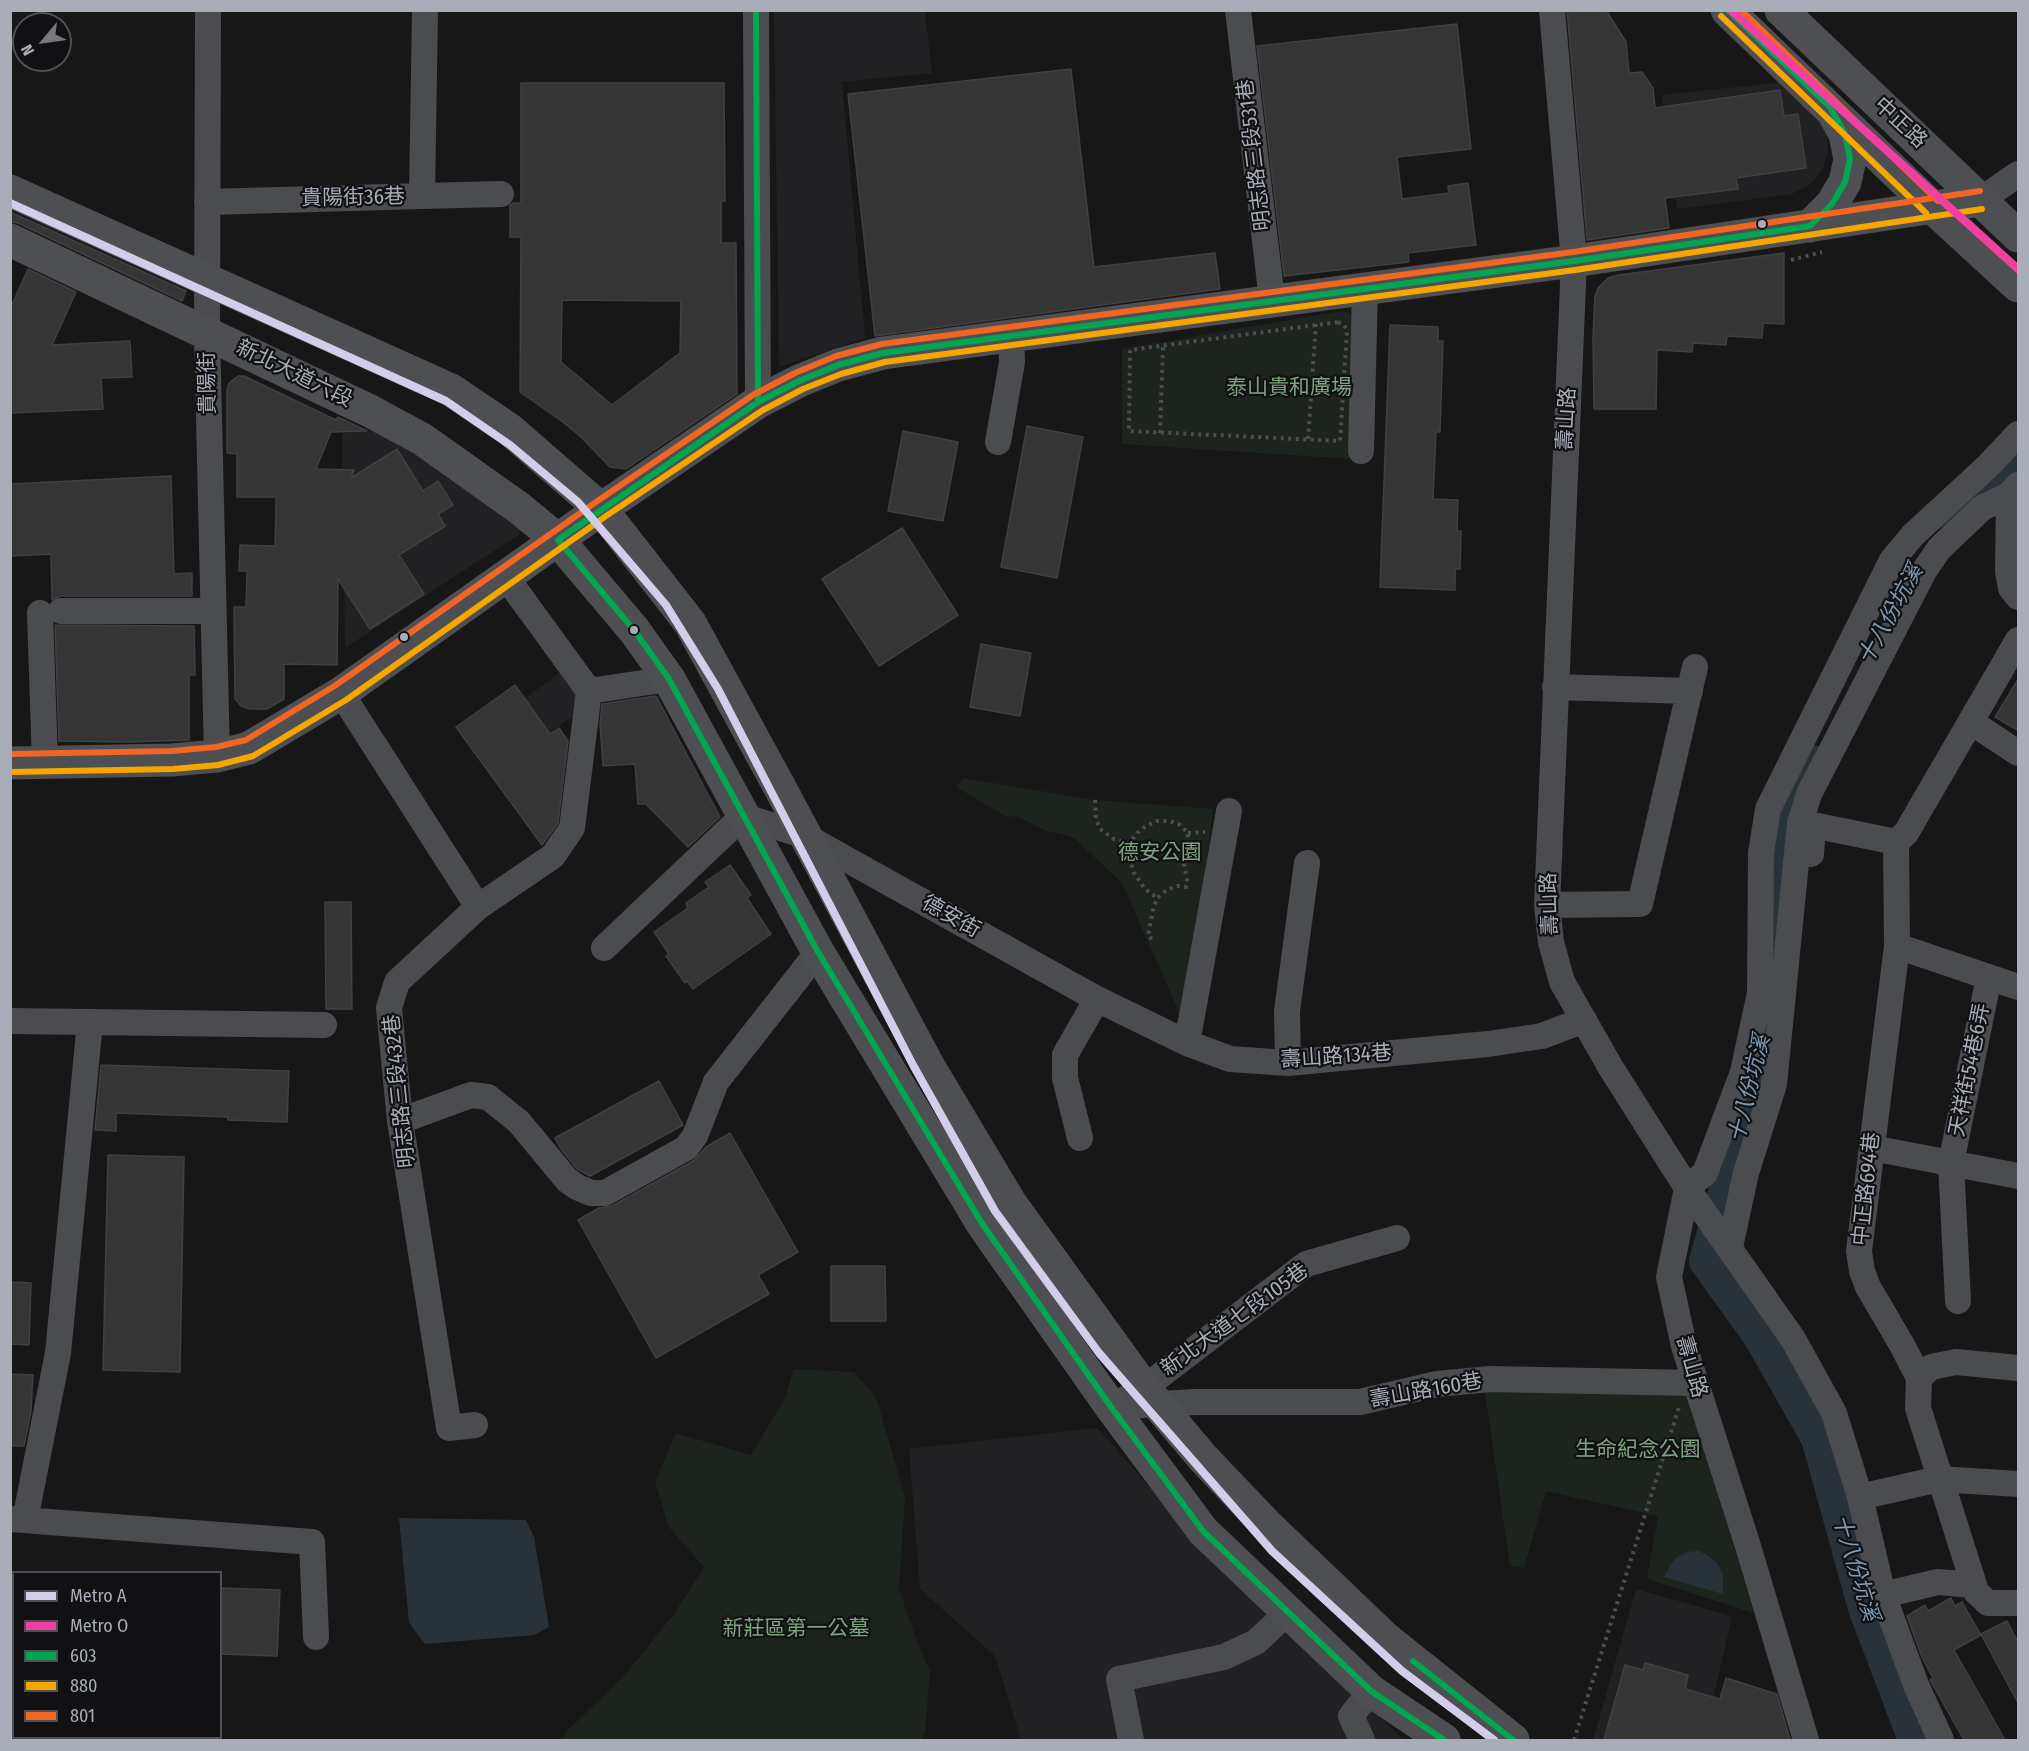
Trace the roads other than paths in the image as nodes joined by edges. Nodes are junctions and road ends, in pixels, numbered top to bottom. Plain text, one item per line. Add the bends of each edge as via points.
1 (208, 10) edge
2 (425, 10) edge
3 (756, 10) edge
4 (1238, 10) edge
5 (1552, 10) edge
6 (1727, 10) edge
7 (1781, 10) edge
8 (1830, 107) junction
9 (2019, 174) edge
10 (10, 191) edge
11 (501, 194) dead end
12 (422, 196) junction
13 (1981, 200) junction
14 (207, 202) junction
15 (1932, 207) junction
16 (1810, 226) junction
17 (2019, 236) edge
18 (10, 240) edge
19 (1574, 261) junction
20 (208, 280) junction
21 (2019, 286) edge
22 (1365, 288) junction
23 (1272, 300) junction
24 (207, 333) junction
25 (1011, 335) junction
26 (758, 402) junction
27 (2019, 434) edge
28 (998, 442) dead end
29 (1350, 446) road end
30 (2014, 490) edge
31 (601, 509) junction
32 (558, 540) junction
33 (506, 577) junction
34 (2019, 597) edge
35 (213, 611) junction
36 (2019, 640) edge
37 (669, 679) junction
38 (1555, 687) junction
39 (589, 691) junction
40 (341, 693) junction
41 (1971, 722) junction
42 (2019, 753) edge
43 (217, 756) junction
44 (10, 763) edge
45 (45, 764) junction
46 (1229, 811) dead end
47 (743, 816) junction
48 (805, 836) junction
49 (1896, 842) junction
50 (1307, 863) dead end
51 (1547, 905) junction
52 (478, 907) junction
53 (1897, 945) junction
54 (604, 948) dead end
55 (818, 952) junction
56 (1989, 976) junction
57 (2019, 987) edge
58 (1097, 999) junction
59 (1584, 1020) junction
60 (10, 1021) edge
61 (90, 1022) junction
62 (324, 1025) dead end
63 (1187, 1043) junction
64 (1288, 1063) junction
65 (1788, 1097) dead end
66 (400, 1121) junction
67 (1080, 1138) dead end
68 (1872, 1148) junction
69 (1952, 1163) junction
70 (2019, 1176) edge
71 (1691, 1193) junction
72 (1397, 1238) dead end
73 (1730, 1246) junction
74 (1958, 1301) dead end
75 (2019, 1368) edge
76 (1919, 1378) junction
77 (1695, 1383) junction
78 (1150, 1395) junction
79 (1111, 1407) junction
80 (475, 1425) dead end
81 (1939, 1479) junction
82 (2019, 1484) edge
83 (1860, 1497) junction
84 (18, 1519) edge
85 (1974, 1585) junction
86 (1883, 1595) junction
87 (2019, 1603) edge
88 (1287, 1613) junction
89 (316, 1637) dead end
90 (1371, 1690) junction
91 (1131, 1740) edge
92 (1362, 1740) edge
93 (1444, 1740) edge
94 (1513, 1740) edge
95 (1806, 1740) edge
96 (1941, 1740) edge

1 - 14 street, 貴陽街
2 - 12 street, 貴陽街36巷
3 - 26 street
4 - 23 street, 明志路三段531巷
5 - 19 street, 壽山路
6 - 8 main road, 中正路
7 - 13 main road, 中正路
8 - 15 main road, 中正路
8 - 16 main road via 1845,134 1850,159 1845,182 1832,204
9 - 13 street
10 - 20 main road
11 - 12 street
12 - 14 street, 貴陽街36巷
13 - 15 main road
13 - 17 main road, 中正路
14 - 20 street, 貴陽街
15 - 16 main road
15 - 21 main road, 中正路
16 - 19 main road
18 - 24 main road, 新北大道六段
19 - 22 main road
19 - 38 street, 壽山路
20 - 24 street, 貴陽街
20 - 31 main road via 451,390 510,430
22 - 23 main road
22 - 29 street
23 - 25 main road
24 - 32 main road, 新北大道六段 via 422,439
24 - 35 street, 貴陽街
25 - 26 main road via 883,353 838,365
25 - 28 street via 1012,362
26 - 31 main road
27 - 71 street via 1892,560 1768,809 1761,853 1761,993 1743,1072 1705,1173
30 - 34 street via 2008,571 2011,588
30 - 73 street via 1982,507 1939,549 1924,571 1809,794 1798,834 1774,1084 1746,1173
31 - 32 main road
31 - 48 main road via 690,623
32 - 33 main road
32 - 37 main road, 新北大道六段 via 634,630
33 - 39 street
33 - 40 main road
35 - 43 street, 貴陽街
35 - 45 street via 51,612
36 - 41 street
37 - 39 street
37 - 47 main road, 新北大道六段
38 - 51 street, 壽山路
38 - 51 street via 1693,679 1640,904
39 - 52 street, 明志路三段432巷 via 573,828 552,856
40 - 43 main road via 249,748
40 - 52 street
41 - 42 street
41 - 49 street via 1906,833
43 - 45 main road
44 - 45 main road
46 - 63 street
47 - 48 street, 德安街
47 - 54 street
47 - 55 main road, 新北大道六段
48 - 58 street, 德安街
48 - 78 main road via 929,1067 1011,1204
49 - 53 street, 中正路694巷
49 - 65 street via 1814,825
50 - 64 street via 1287,1011
51 - 59 street, 壽山路 via 1551,942 1562,982
52 - 66 street, 明志路三段432巷 via 397,982 389,1008
53 - 56 street
53 - 68 street, 中正路694巷
55 - 66 street via 716,1082 695,1136 686,1148 605,1193 591,1193 567,1180 519,1122 488,1097 471,1095
55 - 79 main road, 新北大道六段 via 983,1225
56 - 57 street
56 - 69 street, 天祥街54巷6弄
58 - 63 street, 壽山路134巷
58 - 67 street via 1065,1055 1065,1078
59 - 64 street, 壽山路134巷 via 1542,1036 1488,1044
59 - 71 street, 壽山路
60 - 61 street
61 - 62 street
61 - 84 street via 58,1353
63 - 64 street, 壽山路134巷 via 1230,1059
66 - 80 street, 明志路三段432巷 via 449,1428
68 - 69 street
68 - 76 street, 中正路694巷 via 1859,1251 1862,1271
69 - 70 street
69 - 74 street, 天祥街54巷6弄
71 - 73 street
71 - 77 street, 壽山路 via 1669,1278
72 - 78 street, 新北大道七段105巷 via 1306,1264
73 - 83 street via 1793,1339 1834,1413
75 - 76 street via 1956,1362 1930,1367
76 - 81 street, 中正路694巷 via 1918,1408
77 - 78 street, 壽山路160巷 via 1490,1379 1437,1384 1360,1402
77 - 95 street, 壽山路
78 - 79 street, 壽山路160巷
78 - 94 main road via 1266,1525 1385,1638
79 - 88 main road, 新北大道六段 via 1203,1531
81 - 82 street
81 - 83 street
81 - 85 street, 中正路694巷
83 - 86 street
84 - 89 street via 312,1542
85 - 86 street via 1938,1582
85 - 87 street via 1988,1603
86 - 96 street
88 - 90 main road, 新北大道六段
88 - 91 street via 1256,1642 1224,1657 1119,1679
90 - 92 street via 1352,1716
90 - 93 main road, 新北大道六段

